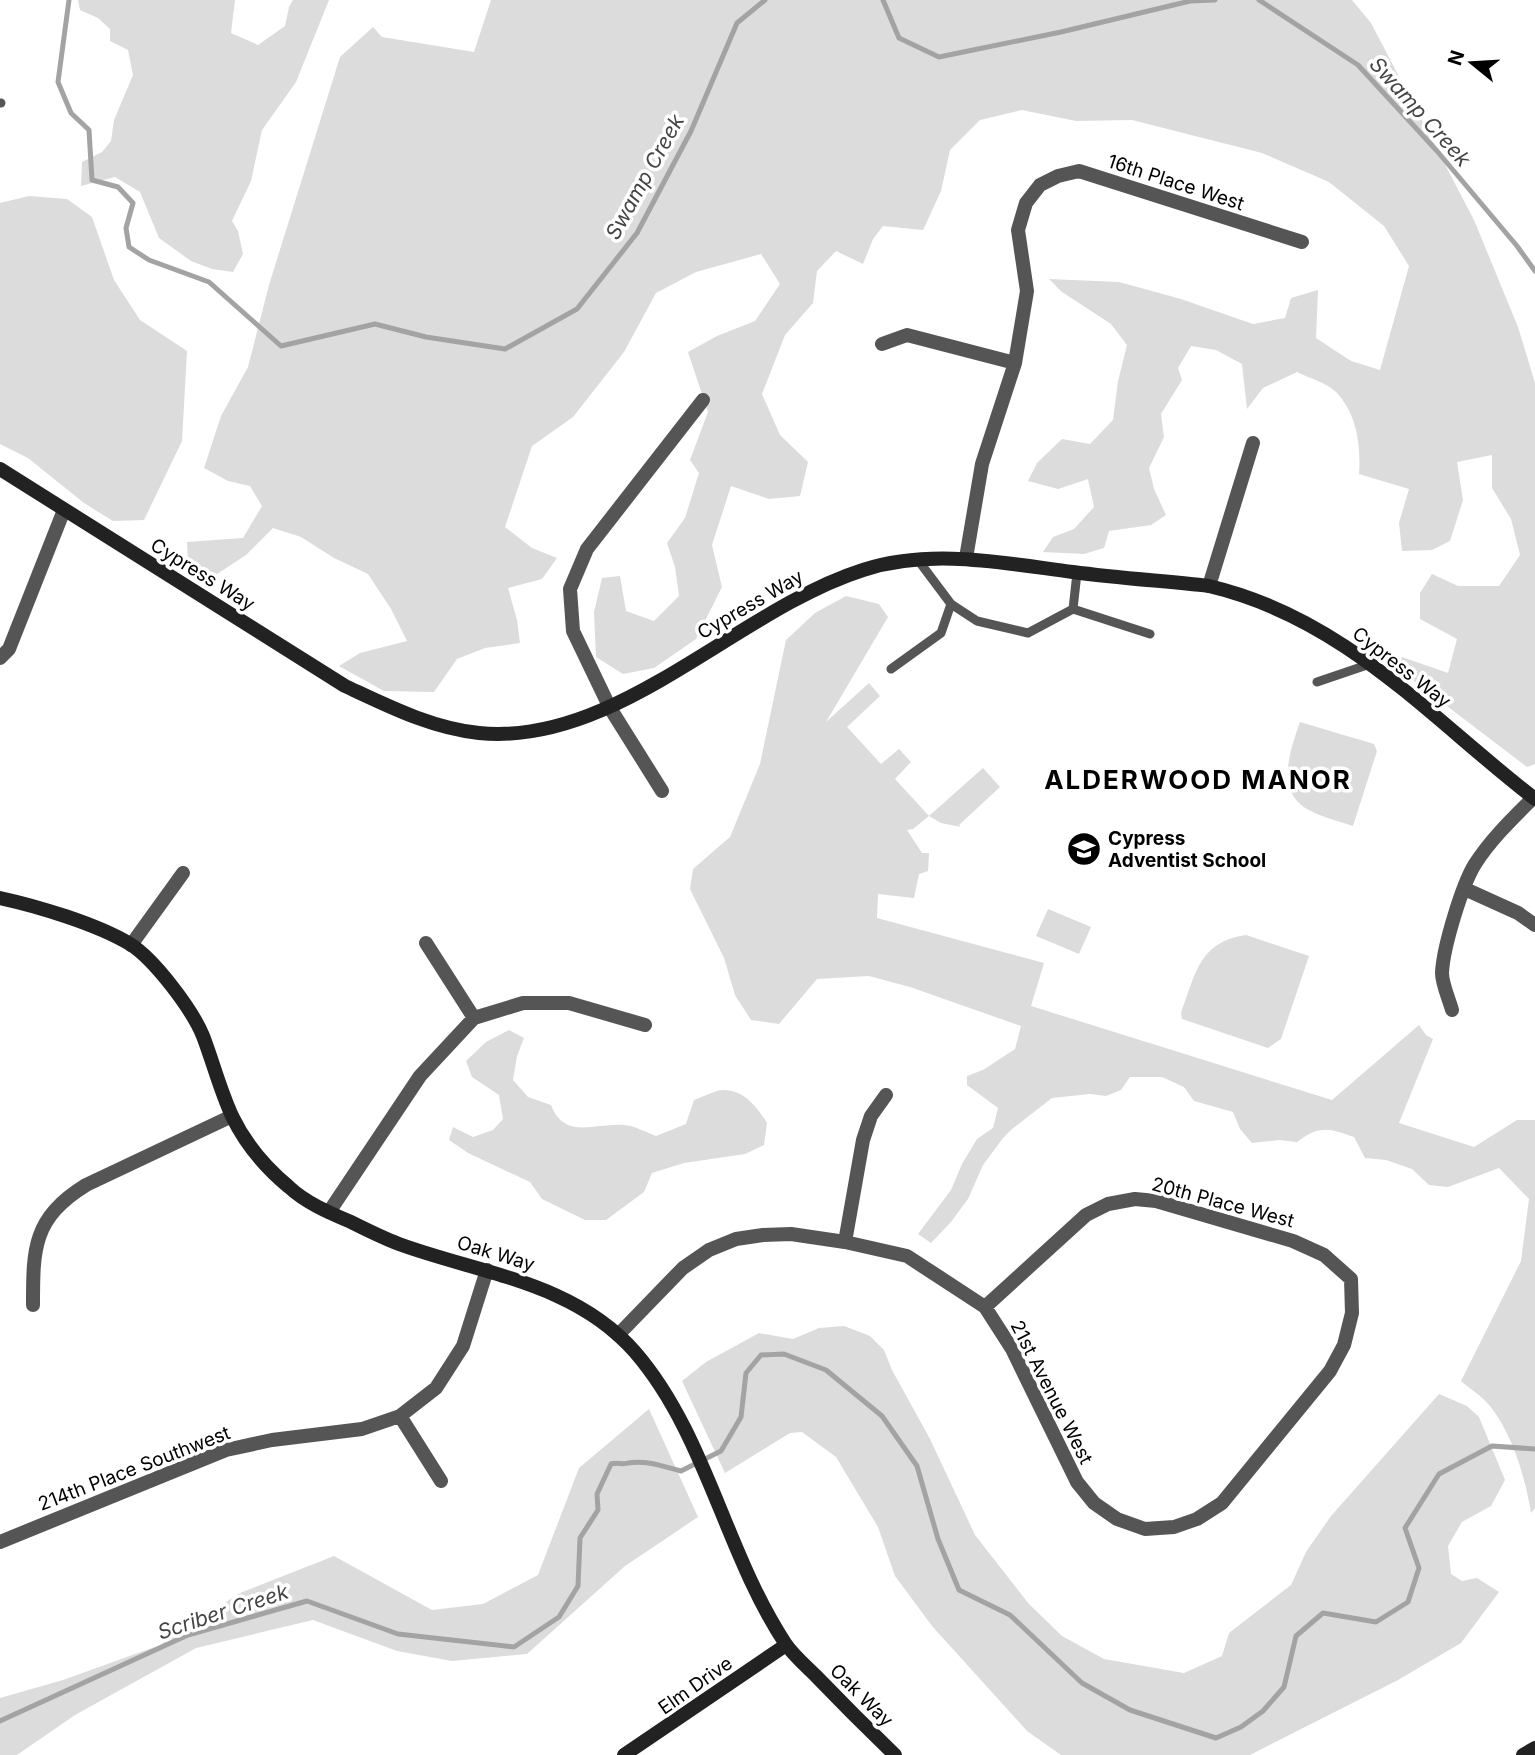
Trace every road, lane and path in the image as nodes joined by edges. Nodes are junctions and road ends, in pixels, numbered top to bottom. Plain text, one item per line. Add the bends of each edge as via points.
1 (1302, 242) dead end
2 (882, 344) dead end
3 (1015, 363) junction
4 (703, 400) dead end
5 (1253, 443) dead end
6 (0, 468) edge
7 (64, 510) junction
8 (966, 558) junction
9 (918, 560) junction
10 (1077, 572) junction
11 (1209, 586) junction
12 (951, 604) junction
13 (1073, 610) junction
14 (1150, 634) dead end
15 (0, 658) edge
16 (1370, 664) junction
17 (891, 669) dead end
18 (1317, 682) dead end
19 (610, 708) junction
20 (662, 791) dead end
21 (1534, 799) edge
22 (183, 873) dead end
23 (1465, 889) junction
24 (0, 898) edge
25 (1535, 925) edge
26 (426, 943) dead end
27 (131, 945) junction
28 (1452, 1010) dead end
29 (474, 1018) junction
30 (645, 1025) dead end
31 (886, 1095) dead end
32 (232, 1116) junction
33 (329, 1212) junction
34 (845, 1242) junction
35 (487, 1270) junction
36 (1351, 1279) joint
37 (33, 1305) dead end
38 (985, 1307) junction
39 (618, 1335) junction
40 (400, 1416) junction
41 (441, 1481) dead end
42 (0, 1542) edge
43 (786, 1645) junction
44 (1535, 1748) edge
45 (624, 1755) edge
46 (895, 1755) edge
47 (1524, 1755) edge

1 - 3 street, 16th Place West via 1079,171 1058,176 1040,185 1026,203 1018,230 1027,290
2 - 3 street via 907,335
3 - 8 street via 982,464
4 - 19 street via 587,550 570,589 573,631
5 - 11 street
6 - 7 street, Cypress Way
7 - 15 street via 9,649
7 - 19 street, Cypress Way via 345,686 402,713 480,733 523,732
8 - 9 street, Cypress Way
8 - 10 street, Cypress Way
9 - 12 lane
9 - 19 street, Cypress Way via 864,570 806,593
10 - 11 street, Cypress Way
10 - 13 lane
11 - 16 street, Cypress Way via 1280,610 1348,646
12 - 13 lane via 976,621 1022,633
12 - 17 lane via 941,633
13 - 14 lane
16 - 18 lane
16 - 21 street, Cypress Way
19 - 20 street
21 - 23 street via 1475,864
22 - 27 street
23 - 25 street
23 - 28 street via 1442,975
24 - 27 street, Oak Way via 86,924
26 - 29 street
27 - 32 street, Oak Way via 183,1001 201,1032
29 - 30 street via 523,1003 569,1003
29 - 33 street via 420,1076
31 - 34 street via 863,1140
32 - 33 street, Oak Way via 269,1169 292,1190
32 - 37 street via 69,1195 38,1235
33 - 35 street, Oak Way via 399,1244
34 - 38 street, 21st Avenue West via 907,1256
34 - 39 street, 21st Avenue West via 763,1235 709,1250 683,1268
35 - 39 street, Oak Way via 568,1300
35 - 40 street, 214th Place Southwest via 463,1346 436,1388
36 - 38 street, 20th Place West via 1325,1255 1293,1241 1135,1199 1108,1204 1086,1215
36 - 38 street, 21st Avenue West via 1352,1313 1345,1345 1330,1371 1222,1503 1197,1520 1174,1527 1145,1529 1117,1519 1094,1503 1077,1482 1012,1349
39 - 43 street, Oak Way via 634,1350 673,1407
40 - 41 street
40 - 42 street, 214th Place Southwest via 362,1429 226,1450
43 - 45 street, Elm Drive
43 - 46 street, Oak Way
44 - 47 street

